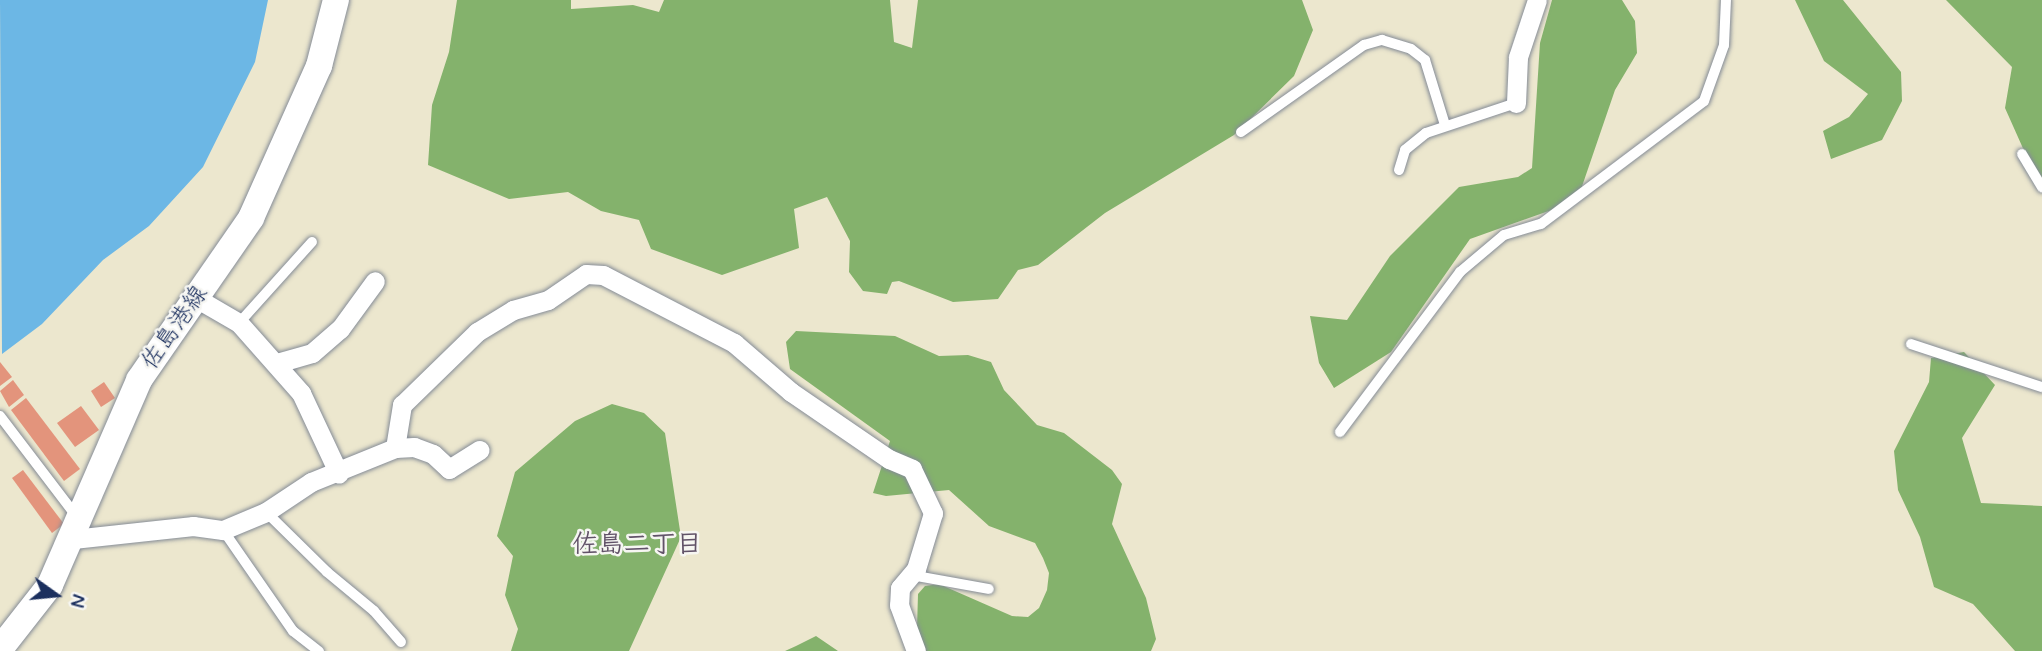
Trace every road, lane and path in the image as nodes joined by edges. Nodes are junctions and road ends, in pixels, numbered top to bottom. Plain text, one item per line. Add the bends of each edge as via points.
1 (335, 0) edge
2 (1537, 0) edge
3 (1726, 0) edge
4 (1516, 103) joint
5 (1445, 125) junction
6 (1241, 132) dead end
7 (2022, 154) dead end
8 (1399, 170) dead end
9 (2042, 187) edge
10 (312, 242) dead end
11 (375, 281) dead end
12 (196, 298) junction
13 (239, 323) junction
14 (1911, 344) dead end
15 (277, 363) junction
16 (2042, 387) edge
17 (0, 416) edge
18 (1339, 432) dead end
19 (395, 448) junction
20 (480, 450) dead end
21 (339, 474) junction
22 (266, 512) junction
23 (76, 529) junction
24 (223, 530) junction
25 (911, 575) junction
26 (989, 589) dead end
27 (401, 642) dead end
28 (0, 649) edge
29 (319, 651) edge
30 (916, 651) edge

1 - 12 main road, 佐島港線 via 319,66 285,147 251,218
2 - 4 street via 1518,57
3 - 18 lane via 1724,45 1704,101 1541,224 1504,234 1460,272
4 - 5 lane
5 - 6 lane via 1425,60 1411,49 1382,40 1364,45
5 - 8 lane via 1426,132 1405,150
7 - 9 lane
10 - 13 lane
11 - 15 street via 340,329 312,353
12 - 13 street
12 - 23 main road, 佐島港線 via 139,380
13 - 15 street
14 - 16 lane
15 - 21 street via 301,393
17 - 23 lane
19 - 20 street via 414,447 433,454 449,468
19 - 21 street
19 - 25 street via 402,405 477,332 513,310 548,300 586,274 603,275 734,343 791,392 889,459 912,469 933,513 930,533
21 - 22 street via 311,482
22 - 24 street
22 - 27 lane via 374,611
23 - 24 street via 193,526
23 - 28 main road, 佐島港線 via 50,585
24 - 29 lane via 293,631
25 - 26 lane
25 - 30 street via 900,588 898,605

